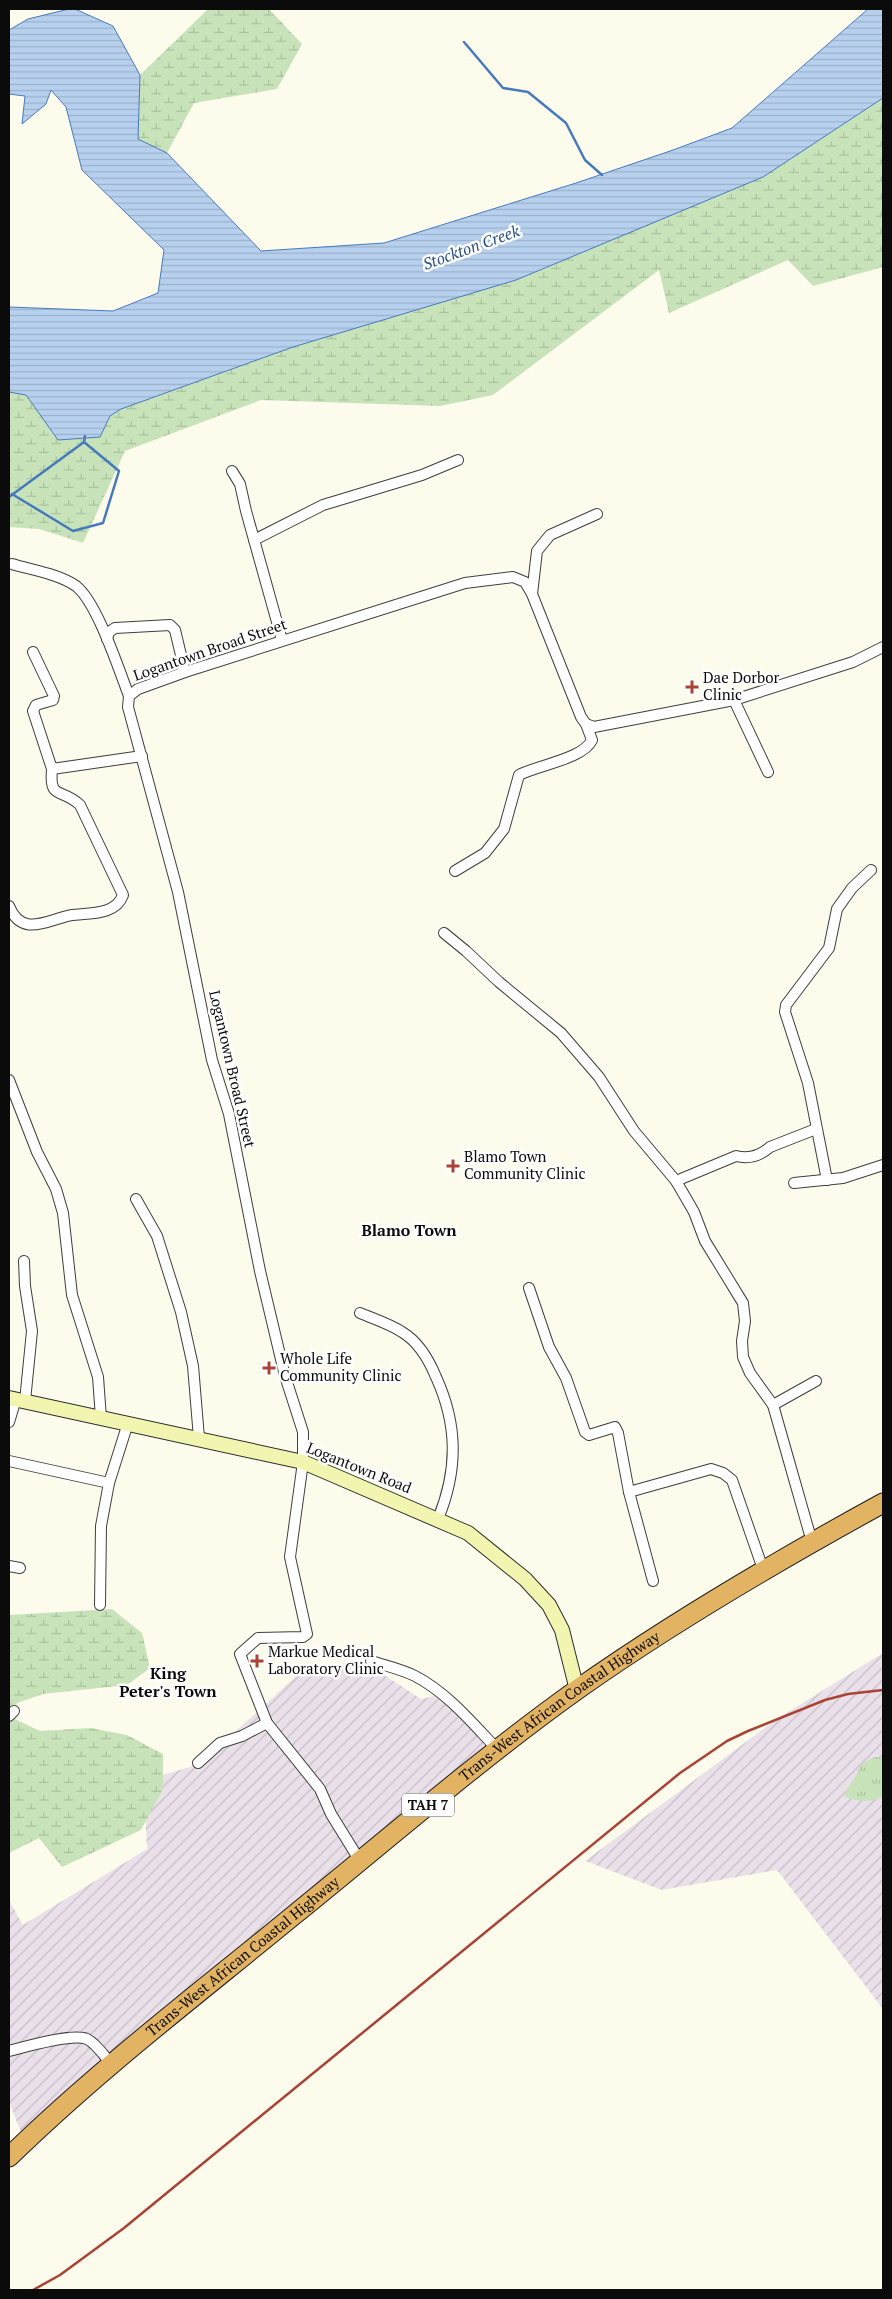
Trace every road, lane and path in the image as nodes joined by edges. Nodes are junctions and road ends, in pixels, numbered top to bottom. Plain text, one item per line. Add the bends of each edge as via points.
1 (458, 460) dead end
2 (232, 471) dead end
3 (597, 514) dead end
4 (254, 540) junction
5 (12, 564) dead end
6 (532, 594) junction
7 (107, 639) junction
8 (282, 640) junction
9 (883, 647) edge
10 (33, 652) dead end
11 (184, 672) junction
12 (129, 696) junction
13 (734, 700) junction
14 (586, 724) junction
15 (142, 756) junction
16 (52, 769) junction
17 (768, 772) dead end
18 (871, 870) dead end
19 (455, 872) dead end
20 (9, 906) edge
21 (444, 933) dead end
22 (9, 1080) edge
23 (816, 1129) junction
24 (883, 1164) edge
25 (827, 1180) junction
26 (676, 1181) junction
27 (794, 1183) dead end
28 (136, 1199) dead end
29 (24, 1261) dead end
30 (529, 1288) dead end
31 (360, 1313) dead end
32 (816, 1381) dead end
33 (17, 1400) edge
34 (773, 1405) junction
35 (101, 1418) junction
36 (9, 1422) edge
37 (128, 1423) junction
38 (199, 1438) junction
39 (9, 1461) edge
40 (303, 1462) junction
41 (109, 1483) junction
42 (628, 1492) junction
43 (883, 1503) edge
44 (438, 1519) junction
45 (812, 1542) junction
46 (9, 1566) edge
47 (20, 1568) dead end
48 (763, 1569) junction
49 (653, 1581) dead end
50 (100, 1605) dead end
51 (371, 1661) dead end
52 (577, 1690) junction
53 (267, 1723) junction
54 (498, 1750) junction
55 (198, 1763) dead end
56 (360, 1861) junction
57 (9, 2051) edge
58 (112, 2065) junction
59 (9, 2157) edge

1 - 4 street via 422,475 323,505
2 - 4 street via 244,493
3 - 6 street via 550,536 537,551
4 - 8 street
5 - 7 street via 78,587 86,596
6 - 8 street, Logantown Broad Street via 524,582 513,577 465,583
6 - 14 street, Logantown Broad Street via 580,717
7 - 11 street via 109,632 116,628 170,625 175,630
7 - 12 street
8 - 11 street, Logantown Broad Street
9 - 13 street via 853,662
10 - 16 street via 54,696 53,700 36,705 33,711
11 - 12 street, Logantown Broad Street via 138,689
12 - 15 street, Logantown Broad Street via 128,706
13 - 14 street via 600,727
13 - 17 street
14 - 19 street via 592,740 589,746 580,753 519,775 504,829 485,853
15 - 16 street
15 - 40 street, Logantown Broad Street via 178,892 212,1060 229,1114 260,1271 285,1376 303,1432
16 - 20 street via 51,788 80,805 123,895 115,906 98,913 70,916 43,925 16,919
18 - 23 street via 836,909 829,948 786,1005 785,1012 808,1083
21 - 26 street via 561,1033 599,1077 634,1131
22 - 35 street via 37,1152 56,1189 63,1213 72,1295 98,1377
23 - 25 street
23 - 26 street via 770,1147 764,1153 746,1158 736,1156
24 - 25 street via 860,1174
25 - 27 street
26 - 34 street via 694,1212 705,1241 743,1303 743,1358
28 - 38 street via 157,1236 181,1312 193,1366
29 - 33 street via 32,1332
30 - 42 street via 549,1348 566,1378 585,1432 589,1435 615,1427 618,1432
31 - 44 street via 402,1332 420,1348 445,1398 454,1432 453,1454 445,1500
32 - 34 street
33 - 35 street, Logantown Road
33 - 36 street
34 - 45 street
35 - 37 street, Logantown Road
37 - 38 street, Logantown Road
37 - 41 street
38 - 40 street, Logantown Road
39 - 41 street
40 - 44 street, Logantown Road
40 - 53 street, Logantown Broad Street via 290,1557 307,1634 258,1638 240,1654
41 - 50 street via 101,1526
42 - 48 street via 711,1469 723,1473 732,1480
42 - 49 street
43 - 45 highway, Trans-West African Coastal Highway / TAH 7
44 - 52 street, Logantown Road via 477,1539 525,1579 545,1601 562,1630
45 - 48 highway, Trans-West African Coastal Highway / TAH 7
46 - 47 street
48 - 52 highway, Trans-West African Coastal Highway / TAH 7
51 - 54 street via 400,1669 431,1686 467,1716
52 - 54 highway, Trans-West African Coastal Highway / TAH 7
53 - 55 street via 220,1743
53 - 56 street via 320,1790
54 - 56 highway, Trans-West African Coastal Highway / TAH 7
56 - 58 highway, Trans-West African Coastal Highway / TAH 7 via 200,1989
57 - 58 street via 83,2038
58 - 59 highway, Trans-West African Coastal Highway / TAH 7

